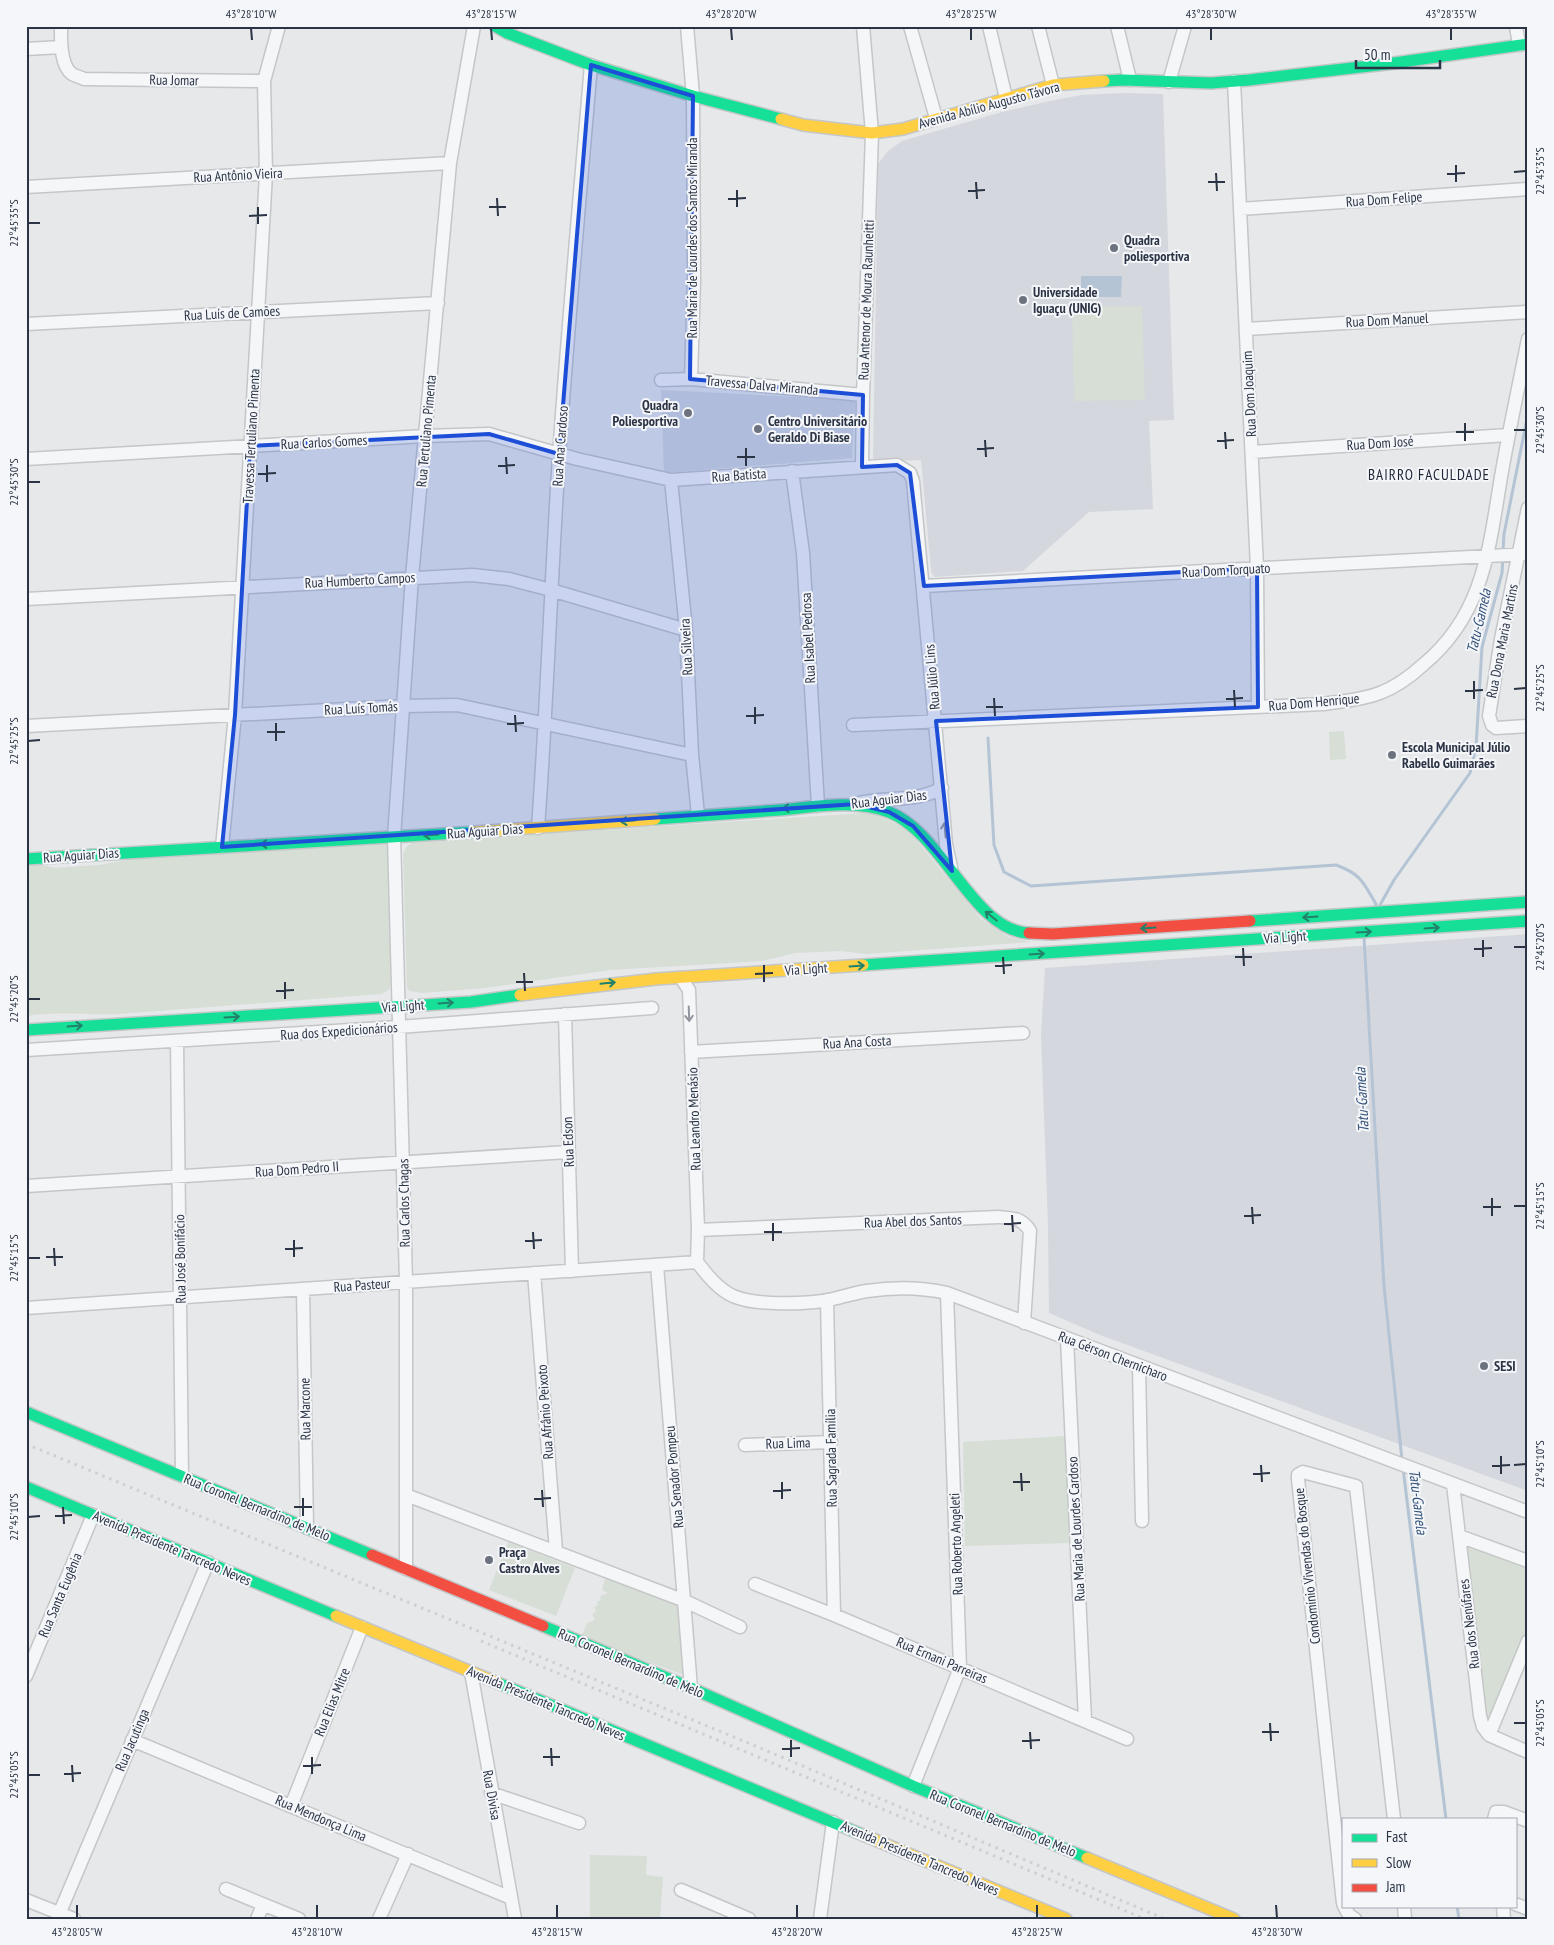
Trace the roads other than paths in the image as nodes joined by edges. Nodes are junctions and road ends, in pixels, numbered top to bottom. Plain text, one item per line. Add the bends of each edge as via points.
1 (61, 26) edge
2 (279, 26) edge
3 (474, 26) edge
4 (496, 26) edge
5 (688, 26) edge
6 (697, 26) edge
7 (863, 26) edge
8 (910, 26) edge
9 (989, 26) edge
10 (1038, 26) edge
11 (1117, 26) edge
12 (1185, 26) edge
13 (1516, 26) edge
14 (1523, 45) edge
15 (61, 47) junction
16 (26, 49) edge
17 (590, 65) junction
18 (264, 80) junction
19 (1130, 80) junction
20 (1234, 81) junction
21 (1169, 82) junction
22 (1053, 85) junction
23 (693, 96) junction
24 (1006, 98) junction
25 (936, 118) junction
26 (872, 133) junction
27 (450, 164) junction
28 (266, 174) junction
29 (26, 187) edge
30 (1528, 189) edge
31 (1240, 209) junction
32 (438, 303) junction
33 (258, 312) junction
34 (1528, 312) edge
35 (26, 324) edge
36 (1246, 329) junction
37 (1528, 339) edge
38 (691, 379) junction
39 (661, 380) dead end
40 (863, 395) junction
41 (1508, 434) junction
42 (425, 436) junction
43 (250, 446) junction
44 (1252, 452) junction
45 (559, 454) junction
46 (26, 459) edge
47 (862, 467) junction
48 (792, 471) junction
49 (671, 480) junction
50 (913, 481) joint
51 (1528, 508) edge
52 (1519, 554) edge
53 (1491, 556) junction
54 (1257, 568) junction
55 (412, 577) junction
56 (924, 586) junction
57 (243, 587) junction
58 (551, 590) junction
59 (26, 600) edge
60 (686, 630) junction
61 (404, 706) junction
62 (1258, 707) junction
63 (236, 714) junction
64 (936, 721) junction
65 (546, 725) junction
66 (853, 725) dead end
67 (26, 726) edge
68 (1528, 726) edge
69 (692, 755) junction
70 (942, 788) junction
71 (856, 804) junction
72 (818, 806) junction
73 (698, 815) junction
74 (538, 828) junction
75 (394, 837) junction
76 (222, 847) junction
77 (26, 859) edge
78 (952, 872) junction
79 (1528, 902) edge
80 (1528, 921) edge
81 (681, 978) junction
82 (398, 1007) junction
83 (652, 1008) dead end
84 (565, 1014) junction
85 (398, 1027) junction
86 (26, 1030) edge
87 (1023, 1033) dead end
88 (178, 1042) junction
89 (26, 1050) edge
90 (691, 1052) junction
91 (568, 1152) junction
92 (403, 1162) junction
93 (178, 1176) junction
94 (26, 1186) edge
95 (698, 1230) junction
96 (697, 1262) junction
97 (657, 1265) junction
98 (572, 1271) junction
99 (534, 1273) junction
100 (406, 1282) junction
101 (303, 1289) junction
102 (947, 1294) junction
103 (180, 1297) junction
104 (827, 1300) junction
105 (26, 1308) edge
106 (1024, 1323) junction
107 (1067, 1339) junction
108 (1139, 1366) junction
109 (26, 1412) edge
110 (831, 1442) junction
111 (746, 1445) dead end
112 (182, 1476) junction
113 (1453, 1484) junction
114 (26, 1487) edge
115 (406, 1495) junction
116 (1528, 1512) edge
117 (93, 1515) junction
118 (1142, 1521) dead end
119 (307, 1528) junction
120 (1459, 1536) junction
121 (556, 1551) junction
122 (1528, 1561) edge
123 (208, 1562) junction
124 (406, 1569) junction
125 (755, 1584) dead end
126 (685, 1601) junction
127 (834, 1615) junction
128 (362, 1627) junction
129 (740, 1627) dead end
130 (1528, 1641) edge
131 (960, 1668) junction
132 (471, 1672) junction
133 (26, 1676) edge
134 (691, 1688) junction
135 (1085, 1720) junction
136 (1489, 1735) junction
137 (1127, 1739) dead end
138 (132, 1740) junction
139 (1528, 1752) edge
140 (913, 1786) junction
141 (491, 1793) junction
142 (291, 1806) junction
143 (1394, 1818) edge
144 (1494, 1818) edge
145 (1528, 1821) edge
146 (833, 1822) junction
147 (579, 1823) dead end
148 (408, 1854) junction
149 (226, 1889) dead end
150 (681, 1890) dead end
151 (1342, 1895) edge
152 (511, 1898) junction
153 (26, 1900) edge
154 (1516, 1904) edge
155 (263, 1905) junction
156 (1345, 1908) edge
157 (1528, 1909) edge
158 (58, 1916) edge
159 (74, 1919) edge
160 (258, 1919) edge
161 (299, 1919) edge
162 (379, 1919) edge
163 (515, 1919) edge
164 (749, 1919) edge
165 (820, 1919) edge
166 (1066, 1919) edge
167 (1234, 1919) edge
168 (1355, 1919) edge

1 - 15 street
2 - 18 street, Travessa Tertuliano Pimenta
3 - 27 street, Rua Tertuliano Pimenta
4 - 17 main road, Avenida Abílio Augusto Távora
5 - 6 street
5 - 23 street, Rua Maria de Lourdes dos Santos Miranda
7 - 26 street, Rua Antenor de Moura Raunheitti
8 - 25 street
9 - 24 street
10 - 22 street
11 - 19 street
12 - 21 street
13 - 14 street
14 - 20 main road, Avenida Abílio Augusto Távora
15 - 16 street
15 - 18 street, Rua Jomar via 66,66 72,74 84,79
17 - 23 main road, Avenida Abílio Augusto Távora
17 - 45 street, Rua Ana Cardoso
18 - 28 street, Travessa Tertuliano Pimenta
19 - 21 main road, Avenida Abílio Augusto Távora
19 - 22 main road, Avenida Abílio Augusto Távora
20 - 21 main road, Avenida Abílio Augusto Távora
20 - 31 street, Rua Dom Joaquim
22 - 24 main road, Avenida Abílio Augusto Távora
23 - 26 main road, Avenida Abílio Augusto Távora via 803,125
23 - 38 street, Rua Maria de Lourdes dos Santos Miranda
24 - 25 main road, Avenida Abílio Augusto Távora
25 - 26 main road, Avenida Abílio Augusto Távora via 904,129
26 - 40 street, Rua Antenor de Moura Raunheitti
27 - 28 street, Rua Antônio Vieira
27 - 32 street, Rua Tertuliano Pimenta
28 - 29 street, Rua Antônio Vieira
28 - 33 street, Travessa Tertuliano Pimenta
30 - 31 street, Rua Dom Felipe
31 - 36 street, Rua Dom Joaquim
32 - 33 street, Rua Luís de Camões
32 - 42 street, Rua Tertuliano Pimenta
33 - 35 street, Rua Luís de Camões
33 - 43 street, Travessa Tertuliano Pimenta
34 - 36 street, Rua Dom Manuel
36 - 44 street, Rua Dom Joaquim
37 - 41 street, Rua Dom Henrique
38 - 39 street, Travessa Dalva Miranda
38 - 40 street, Travessa Dalva Miranda
40 - 47 street, Rua Antenor de Moura Raunheitti
41 - 44 street, Rua Dom José
41 - 53 street, Rua Dom Henrique
42 - 43 street, Rua Carlos Gomes
42 - 45 street, Rua Carlos Gomes via 490,434
42 - 55 street, Rua Tertuliano Pimenta
43 - 46 street, Rua Carlos Gomes
43 - 57 street, Travessa Tertuliano Pimenta
44 - 54 street, Rua Dom Joaquim
45 - 49 street, Rua Batista
45 - 58 street, Rua Ana Cardoso
47 - 48 street, Rua Batista
47 - 50 street, Rua Batista via 897,465 910,473
48 - 49 street, Rua Batista
48 - 72 street, Rua Isabel Pedrosa via 803,553
49 - 60 street, Rua Silveira
50 - 56 street, Rua Júlio Lins
51 - 52 street, Rua Dona Maria Martins
52 - 53 street, Rua Dom Torquato
52 - 68 street, Rua Dona Maria Martins via 1489,716 1496,728
53 - 54 street, Rua Dom Torquato
53 - 62 street, Rua Dom Henrique via 1461,623 1436,655 1414,673 1382,692 1362,699
54 - 56 street, Rua Dom Torquato
54 - 62 street, Rua Dom Joaquim
55 - 57 street, Rua Humberto Campos
55 - 58 street, Rua Humberto Campos via 472,575 509,579
55 - 61 street, Rua Tertuliano Pimenta
56 - 64 street, Rua Júlio Lins
57 - 59 street, Rua Humberto Campos
57 - 63 street, Travessa Tertuliano Pimenta
58 - 60 street, Rua Humberto Campos
58 - 65 street, Rua Ana Cardoso
60 - 69 street, Rua Silveira
61 - 63 street, Rua Luís Tomás
61 - 65 street, Rua Luís Tomás via 457,705
61 - 75 street, Rua Tertuliano Pimenta
62 - 64 street, Rua Dom Henrique
63 - 67 street, Rua Luís Tomás
63 - 76 street, Travessa Tertuliano Pimenta
64 - 66 street, Rua Dom Henrique
64 - 70 street, Rua Júlio Lins
65 - 69 street, Rua Luís Tomás
65 - 74 street, Rua Ana Cardoso
69 - 73 street, Rua Silveira
70 - 71 street, Rua Aguiar Dias via 927,795
78 -> 70 street, Rua Júlio Lins via 946,844
71 - 72 main road, Rua Aguiar Dias
71 - 78 main road, Via Light via 889,812 913,826
72 -> 73 main road, Rua Aguiar Dias
73 -> 74 main road, Rua Aguiar Dias
74 -> 75 main road, Rua Aguiar Dias
75 -> 76 main road, Rua Aguiar Dias
75 - 82 street, Rua Carlos Chagas
76 - 77 main road, Rua Aguiar Dias
79 -> 78 main road, Via Light via 1029,934 992,917
81 -> 80 main road, Via Light
82 -> 81 main road, Via Light
81 -> 90 street, Rua Leandro Menásio via 689,990
82 - 85 street, Rua Carlos Chagas
86 -> 82 main road, Via Light
83 - 84 street, Rua dos Expedicionários
84 - 85 street, Rua dos Expedicionários
84 - 91 street, Rua Edson
85 - 88 street, Rua dos Expedicionários
85 - 92 street, Rua Carlos Chagas
87 - 90 street, Rua Ana Costa
88 - 89 street, Rua dos Expedicionários
88 - 93 street, Rua José Bonifácio
90 - 95 street, Rua Leandro Menásio
91 - 92 street, Rua Dom Pedro II
91 - 98 street, Rua Edson
92 - 93 street, Rua Dom Pedro II
92 - 100 street, Rua Carlos Chagas
93 - 94 street, Rua Dom Pedro II
93 - 103 street, Rua José Bonifácio
95 - 96 street, Rua Leandro Menásio
95 - 106 street, Rua Abel dos Santos via 1015,1218 1025,1222 1030,1231
96 - 97 street, Rua Pasteur
96 - 104 street, Rua Gérson Chernicharo via 710,1278 734,1296 766,1302
97 - 98 street, Rua Pasteur
97 - 126 street, Rua Senador Pompeu
98 - 99 street, Rua Pasteur
99 - 100 street, Rua Pasteur
99 - 121 street, Rua Afrânio Peixoto
100 - 101 street, Rua Pasteur
100 - 115 street, Rua Carlos Chagas
101 - 103 street, Rua Pasteur
101 - 119 street, Rua Marcone
102 - 104 street, Rua Gérson Chernicharo via 912,1287 866,1291
102 - 106 street, Rua Gérson Chernicharo
102 - 131 street, Rua Roberto Angeleti
103 - 105 street, Rua Pasteur
103 - 112 street, Rua José Bonifácio
104 - 110 street, Rua Sagrada Família
106 - 107 street, Rua Gérson Chernicharo
107 - 108 street, Rua Gérson Chernicharo
107 - 135 street, Rua Maria de Lourdes Cardoso
108 - 113 street, Rua Gérson Chernicharo
108 - 118 street
109 - 112 main road, Rua Coronel Bernardino de Melo
110 - 111 street, Rua Lima
110 - 127 street, Rua Sagrada Família
112 - 119 main road, Rua Coronel Bernardino de Melo
113 - 116 street, Rua Gérson Chernicharo
113 - 120 street, Rua dos Nenúfares
114 - 117 main road, Avenida Presidente Tancredo Neves
115 - 121 street
115 - 124 street, Rua Carlos Chagas
117 - 123 main road, Avenida Presidente Tancredo Neves
117 - 133 street, Rua Santa Eugênia
119 - 124 main road, Rua Coronel Bernardino de Melo
120 - 122 street
120 - 136 street, Rua dos Nenúfares via 1480,1716
121 - 126 street
123 - 128 main road, Avenida Presidente Tancredo Neves
123 - 138 street, Rua Jacutinga
124 - 134 main road, Rua Coronel Bernardino de Melo
125 - 127 street, Rua Ernani Parreiras
126 - 129 street
126 - 134 street, Rua Senador Pompeu
127 - 131 street, Rua Ernani Parreiras
128 - 132 main road, Avenida Presidente Tancredo Neves
128 - 142 street, Rua Elias Mitre
130 - 136 street
131 - 135 street, Rua Ernani Parreiras
131 - 140 street, Rua Roberto Angeleti
132 - 141 street, Rua Divisa
132 - 146 main road, Avenida Presidente Tancredo Neves
134 - 140 main road, Rua Coronel Bernardino de Melo
135 - 137 street, Rua Ernani Parreiras
136 - 139 street
138 - 142 street, Rua Mendonça Lima
138 - 158 street, Rua Jacutinga
140 - 167 main road, Rua Coronel Bernardino de Melo
141 - 147 street
141 - 152 street, Rua Divisa
142 - 148 street, Rua Mendonça Lima
143 - 151 street, Condomínio Vivendas do Bosque via 1356,1486 1303,1472 1298,1479
144 - 145 street via 1496,1812 1504,1812
146 - 165 street
146 - 166 main road, Avenida Presidente Tancredo Neves
148 - 152 street, Rua Mendonça Lima
148 - 162 street
149 - 155 street
150 - 164 street
152 - 163 street, Rua Divisa
153 - 158 street
154 - 157 street
155 - 160 street
155 - 161 street
156 - 168 street, Condomínio Vivendas do Bosque
158 - 159 street

